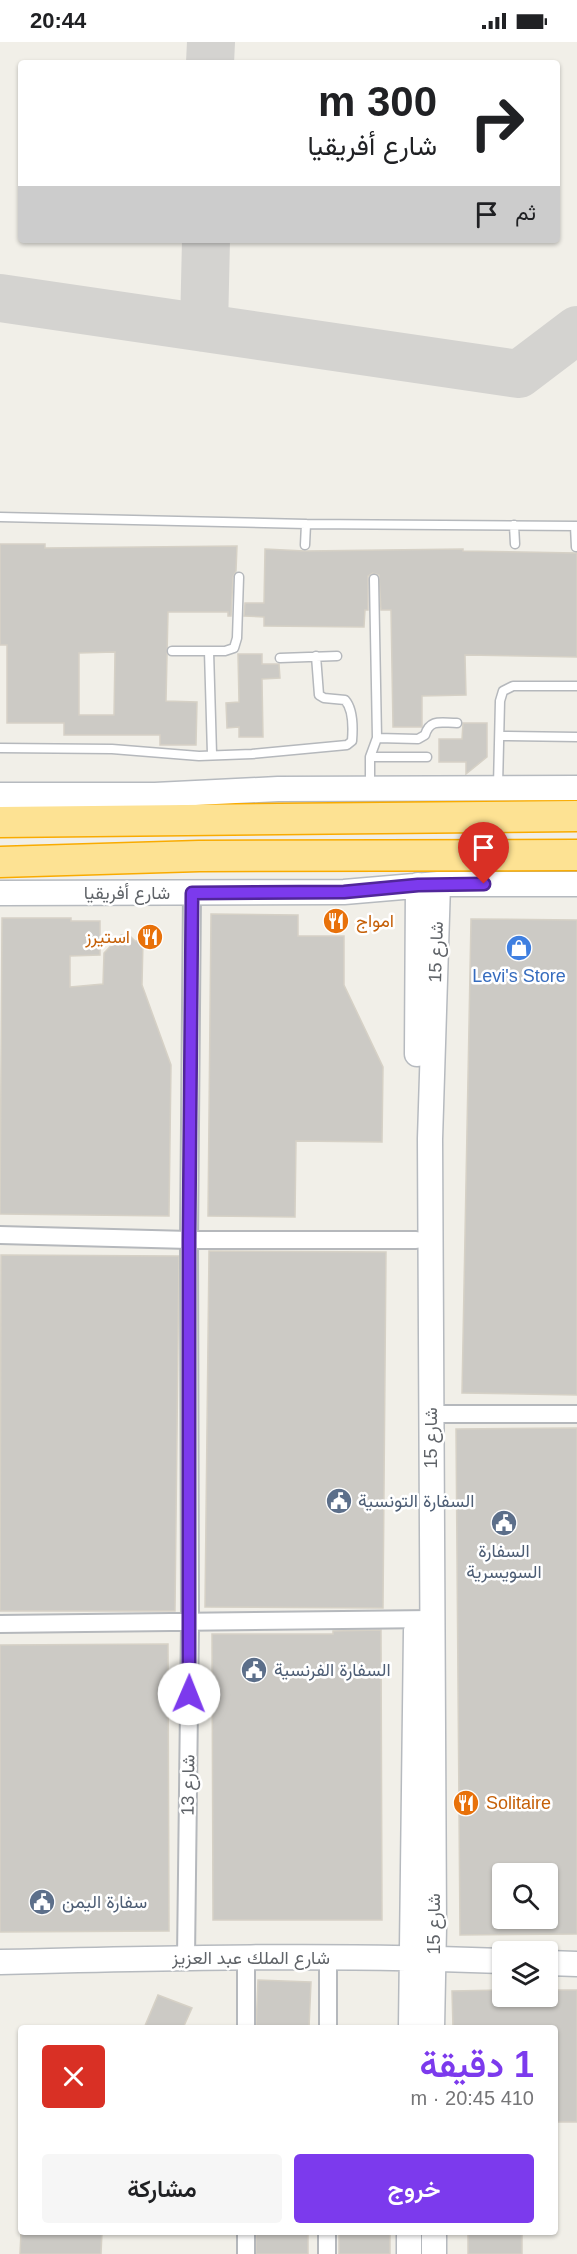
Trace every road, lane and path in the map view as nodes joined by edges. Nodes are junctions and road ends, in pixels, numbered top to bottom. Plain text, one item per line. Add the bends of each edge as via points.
1 (0, 517) edge
2 (306, 524) junction
3 (514, 525) junction
4 (576, 526) edge
5 (515, 544) dead end
6 (305, 545) dead end
7 (576, 547) edge
8 (239, 577) dead end
9 (374, 579) dead end
10 (172, 651) dead end
11 (209, 651) junction
12 (316, 656) junction
13 (337, 656) dead end
14 (280, 658) dead end
15 (577, 686) edge
16 (457, 723) dead end
17 (501, 736) junction
18 (577, 737) edge
19 (377, 738) junction
20 (0, 748) edge
21 (212, 754) junction
22 (370, 757) junction
23 (427, 757) dead end
24 (498, 788) junction
25 (577, 788) edge
26 (371, 790) junction
27 (0, 795) edge
28 (450, 815) junction
29 (577, 816) edge
30 (380, 818) junction
31 (0, 822) edge
32 (453, 855) junction
33 (577, 855) edge
34 (380, 856) junction
35 (0, 862) edge
36 (577, 884) edge
37 (428, 885) junction
38 (0, 893) edge
39 (192, 893) junction
40 (0, 1235) edge
41 (189, 1240) junction
42 (416, 1240) junction
43 (431, 1414) junction
44 (577, 1414) edge
45 (424, 1620) junction
46 (190, 1623) junction
47 (0, 1624) edge
48 (186, 1958) junction
49 (328, 1958) junction
50 (423, 1958) junction
51 (246, 1959) junction
52 (492, 1961) edge
53 (0, 1962) edge
54 (558, 1963) edge
55 (577, 1964) edge
56 (246, 2025) edge
57 (328, 2025) edge
58 (412, 2025) edge
59 (432, 2025) edge
60 (246, 2235) edge
61 (327, 2235) edge
62 (409, 2235) edge
63 (434, 2235) edge
64 (246, 2254) edge
65 (327, 2254) edge
66 (409, 2254) edge
67 (434, 2254) edge

1 - 2 lane
2 - 3 lane
2 - 6 lane
3 - 4 lane
3 - 5 lane
4 - 7 lane
8 - 11 lane via 237,643 230,650
9 - 19 lane
10 - 11 lane
11 - 21 lane
12 - 13 lane
12 - 14 lane
12 - 21 lane via 319,695 345,700 349,705 350,744
15 - 17 lane via 508,688 501,696
16 - 19 lane via 432,723 418,739
17 - 18 lane
17 - 24 lane
19 - 22 lane
20 - 21 lane
22 - 23 lane
22 - 26 lane
24 - 25 street
24 - 26 street
26 - 27 street
28 - 29 highway
28 - 30 highway
28 - 32 highway via 444,841
30 - 31 highway
30 - 34 highway via 393,829 395,837 393,845
32 - 33 highway, شارع أفريقيا
32 - 34 highway, شارع أفريقيا
34 - 35 highway, شارع أفريقيا
36 - 37 street, شارع أفريقيا
37 - 39 street, شارع أفريقيا via 344,892
37 - 42 street, شارع 15
37 - 43 street, شارع 15
38 - 39 street, شارع أفريقيا
39 - 41 street, شارع 13
40 - 41 street
41 - 42 street
41 - 46 street, شارع 13
42 - 45 street, شارع 15
43 - 44 street
43 - 45 street, شارع 15
45 - 46 street
45 - 50 street, شارع 15
46 - 47 street
46 - 48 street, شارع 13
48 - 51 street, شارع الملك عبد العزيز
48 - 53 street, شارع الملك عبد العزيز
49 - 50 street, شارع الملك عبد العزيز
49 - 51 street, شارع الملك عبد العزيز
49 - 57 street
50 - 52 street, شارع الملك عبد العزيز
50 - 58 street, شارع 15
50 - 59 street, شارع 15
51 - 56 street
54 - 55 street
60 - 64 street
61 - 65 street
62 - 66 street
63 - 67 street

